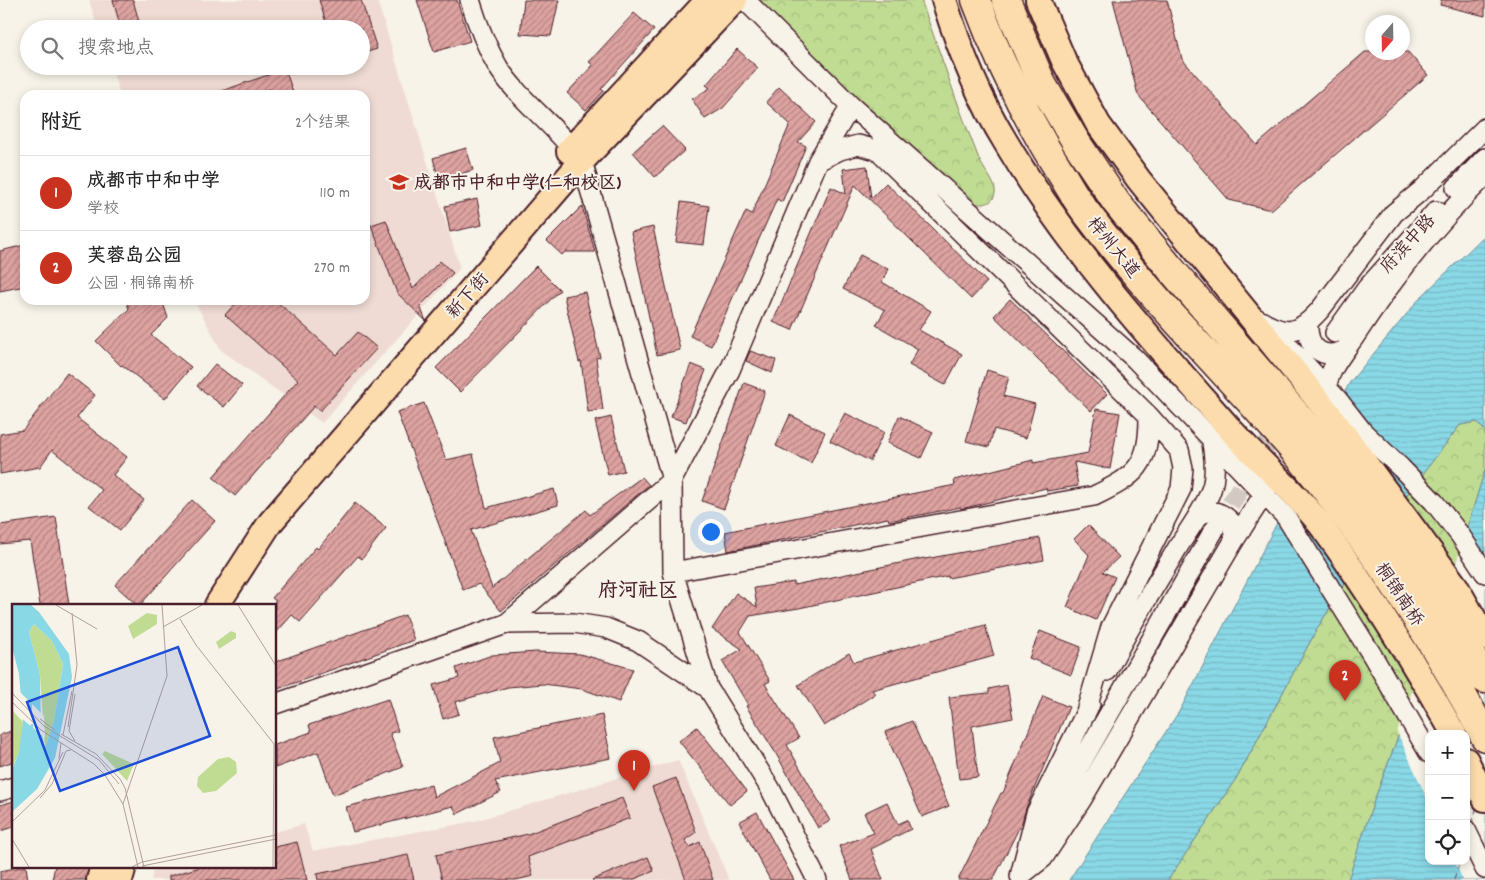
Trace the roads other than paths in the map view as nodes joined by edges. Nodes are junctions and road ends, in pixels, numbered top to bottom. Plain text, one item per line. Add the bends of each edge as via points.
1 (470, 0) edge
2 (708, 0) edge
3 (735, 0) edge
4 (745, 0) edge
5 (944, 0) edge
6 (976, 0) edge
7 (1006, 0) edge
8 (1038, 0) edge
9 (851, 106) junction
10 (1485, 128) edge
11 (577, 154) junction
12 (1485, 158) edge
13 (818, 161) junction
14 (1485, 176) edge
15 (1249, 314) junction
16 (1308, 324) junction
17 (1270, 327) junction
18 (1335, 333) tunnel mouth
19 (1345, 350) junction
20 (1194, 387) junction
21 (1326, 409) junction
22 (1149, 416) junction
23 (1211, 439) junction
24 (1302, 459) joint
25 (672, 480) junction
26 (1276, 485) junction
27 (1198, 515) junction
28 (1214, 530) tunnel mouth
29 (1235, 539) junction
30 (673, 572) junction
31 (1485, 573) edge
32 (203, 604) edge
33 (218, 604) edge
34 (506, 624) junction
35 (1485, 638) edge
36 (1485, 679) edge
37 (708, 688) junction
38 (276, 704) edge
39 (1085, 714) junction
40 (1452, 730) edge
41 (1485, 736) edge
42 (1425, 746) edge
43 (1470, 768) edge
44 (1485, 799) edge
45 (1470, 838) edge
46 (1485, 869) edge
47 (1019, 878) edge
48 (817, 880) edge

1 - 11 street via 480,30 499,68
2 - 11 main road, 新下街
3 - 11 main road, 新下街
4 - 9 street
5 - 20 main road, 桐锦南桥 via 976,85 1003,139 1046,207 1144,331
6 - 24 highway, 梓州大道 via 1013,90 1084,211 1132,271
7 - 21 highway, 梓州大道 via 1042,84 1116,202 1170,268
8 - 15 main road via 1064,61 1098,124 1139,180
9 - 13 street
9 - 23 street via 1134,358
10 - 16 street via 1394,213
11 - 25 street
11 - 32 main road, 新下街 via 261,514
11 - 33 main road, 新下街 via 270,523
12 - 18 street, 府滨中路 via 1367,288
13 - 22 street via 840,150 858,146 877,150
13 - 25 street via 730,370
14 - 19 street via 1408,262
15 - 17 street
15 - 21 main road
16 - 17 street via 1286,331
16 - 19 street via 1307,335 1319,351 1336,354
17 - 21 street
19 - 21 street via 1333,367
20 - 23 street
20 - 26 main road, 桐锦南桥
21 - 31 street via 1363,432 1434,502
21 - 35 main road via 1455,585
21 - 36 highway, 桐锦南桥 via 1361,490 1438,600
22 - 30 street via 1146,454 1137,470 1121,483 1094,496
22 - 39 street via 1179,450 1183,468 1181,489 1111,627
23 - 26 street
23 - 27 street via 1214,477
24 - 41 highway, 桐锦南桥 via 1419,620
25 - 30 street
25 - 34 street
26 - 29 street
26 - 40 main road, 桐锦南桥 via 1320,524 1390,625
26 - 42 street via 1286,517
27 - 29 street via 1206,511 1222,515 1232,523
27 - 39 street via 1122,640
28 - 47 street
29 - 47 street via 1082,799 1043,858
30 - 37 street
34 - 37 street via 574,623 606,628 638,641
34 - 38 street
37 - 48 street via 770,788
39 - 47 street via 1036,813
43 - 44 main road
45 - 46 street

